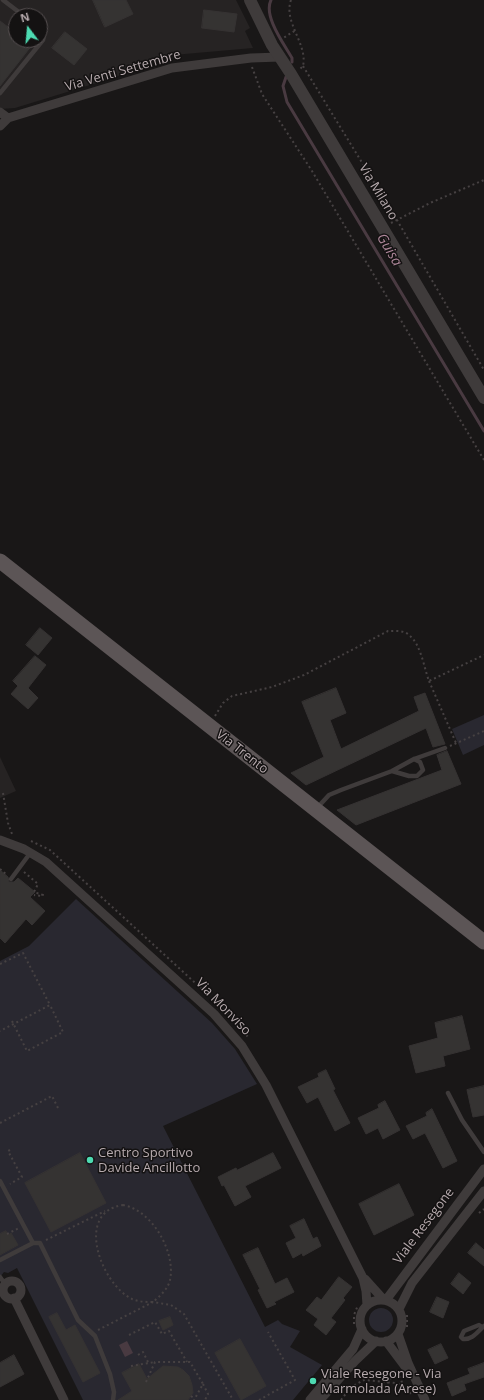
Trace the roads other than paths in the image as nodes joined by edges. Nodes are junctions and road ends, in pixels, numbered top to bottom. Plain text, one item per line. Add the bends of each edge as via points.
1 (3, 0) edge
2 (250, 0) edge
3 (14, 8) edge
4 (37, 48) edge
5 (280, 58) junction
6 (0, 93) edge
7 (0, 112) edge
8 (8, 118) junction
9 (0, 126) edge
10 (484, 398) edge
11 (0, 561) edge
12 (444, 748) road end
13 (414, 760) junction
14 (392, 771) junction
15 (315, 810) junction
16 (0, 840) edge
17 (31, 852) junction
18 (11, 879) dead end
19 (484, 942) edge
20 (448, 1093) dead end
21 (484, 1152) edge
22 (484, 1169) edge
23 (0, 1180) edge
24 (482, 1197) edge
25 (33, 1243) junction
26 (0, 1260) edge
27 (363, 1278) junction
28 (3, 1281) edge
29 (14, 1298) junction
30 (384, 1300) junction
31 (363, 1304) junction
32 (403, 1309) junction
33 (358, 1328) junction
34 (402, 1334) junction
35 (376, 1341) junction
36 (386, 1341) junction
37 (416, 1381) junction
38 (64, 1400) edge
39 (113, 1400) edge
40 (310, 1400) edge
41 (320, 1400) edge
42 (425, 1400) edge

1 - 3 lane
2 - 5 street, Via Milano
4 - 6 lane
5 - 8 street, Via Venti Settembre via 251,58 162,71
5 - 10 street, Via Milano
7 - 8 street
8 - 9 street
11 - 15 main road, Via Trento
12 - 13 lane
13 - 14 lane
13 - 14 lane via 422,764 422,773 417,776
14 - 15 lane via 335,792 324,799
15 - 19 main road, Via Trento
16 - 17 street, Via Monviso
17 - 18 lane
17 - 27 street, Via Monviso via 98,907 214,1014 242,1046 266,1085
20 - 21 lane via 462,1120
22 - 30 street, Viale Resegone
23 - 25 lane
24 - 32 street, Viale Resegone via 412,1283
25 - 26 lane
25 - 39 lane via 40,1244 78,1320 92,1332 110,1374
27 - 30 street, Via Monviso
27 - 31 street, Via Monviso
28 - 29 street via 4,1293 8,1298
28 - 29 street via 14,1281 20,1285 20,1293
29 - 38 street
30 - 31 street
30 - 32 street
31 - 33 street
32 - 34 street
33 - 35 street
33 - 40 street via 353,1349
34 - 36 street
34 - 37 street
35 - 36 street
35 - 41 street
36 - 37 street
37 - 42 street

